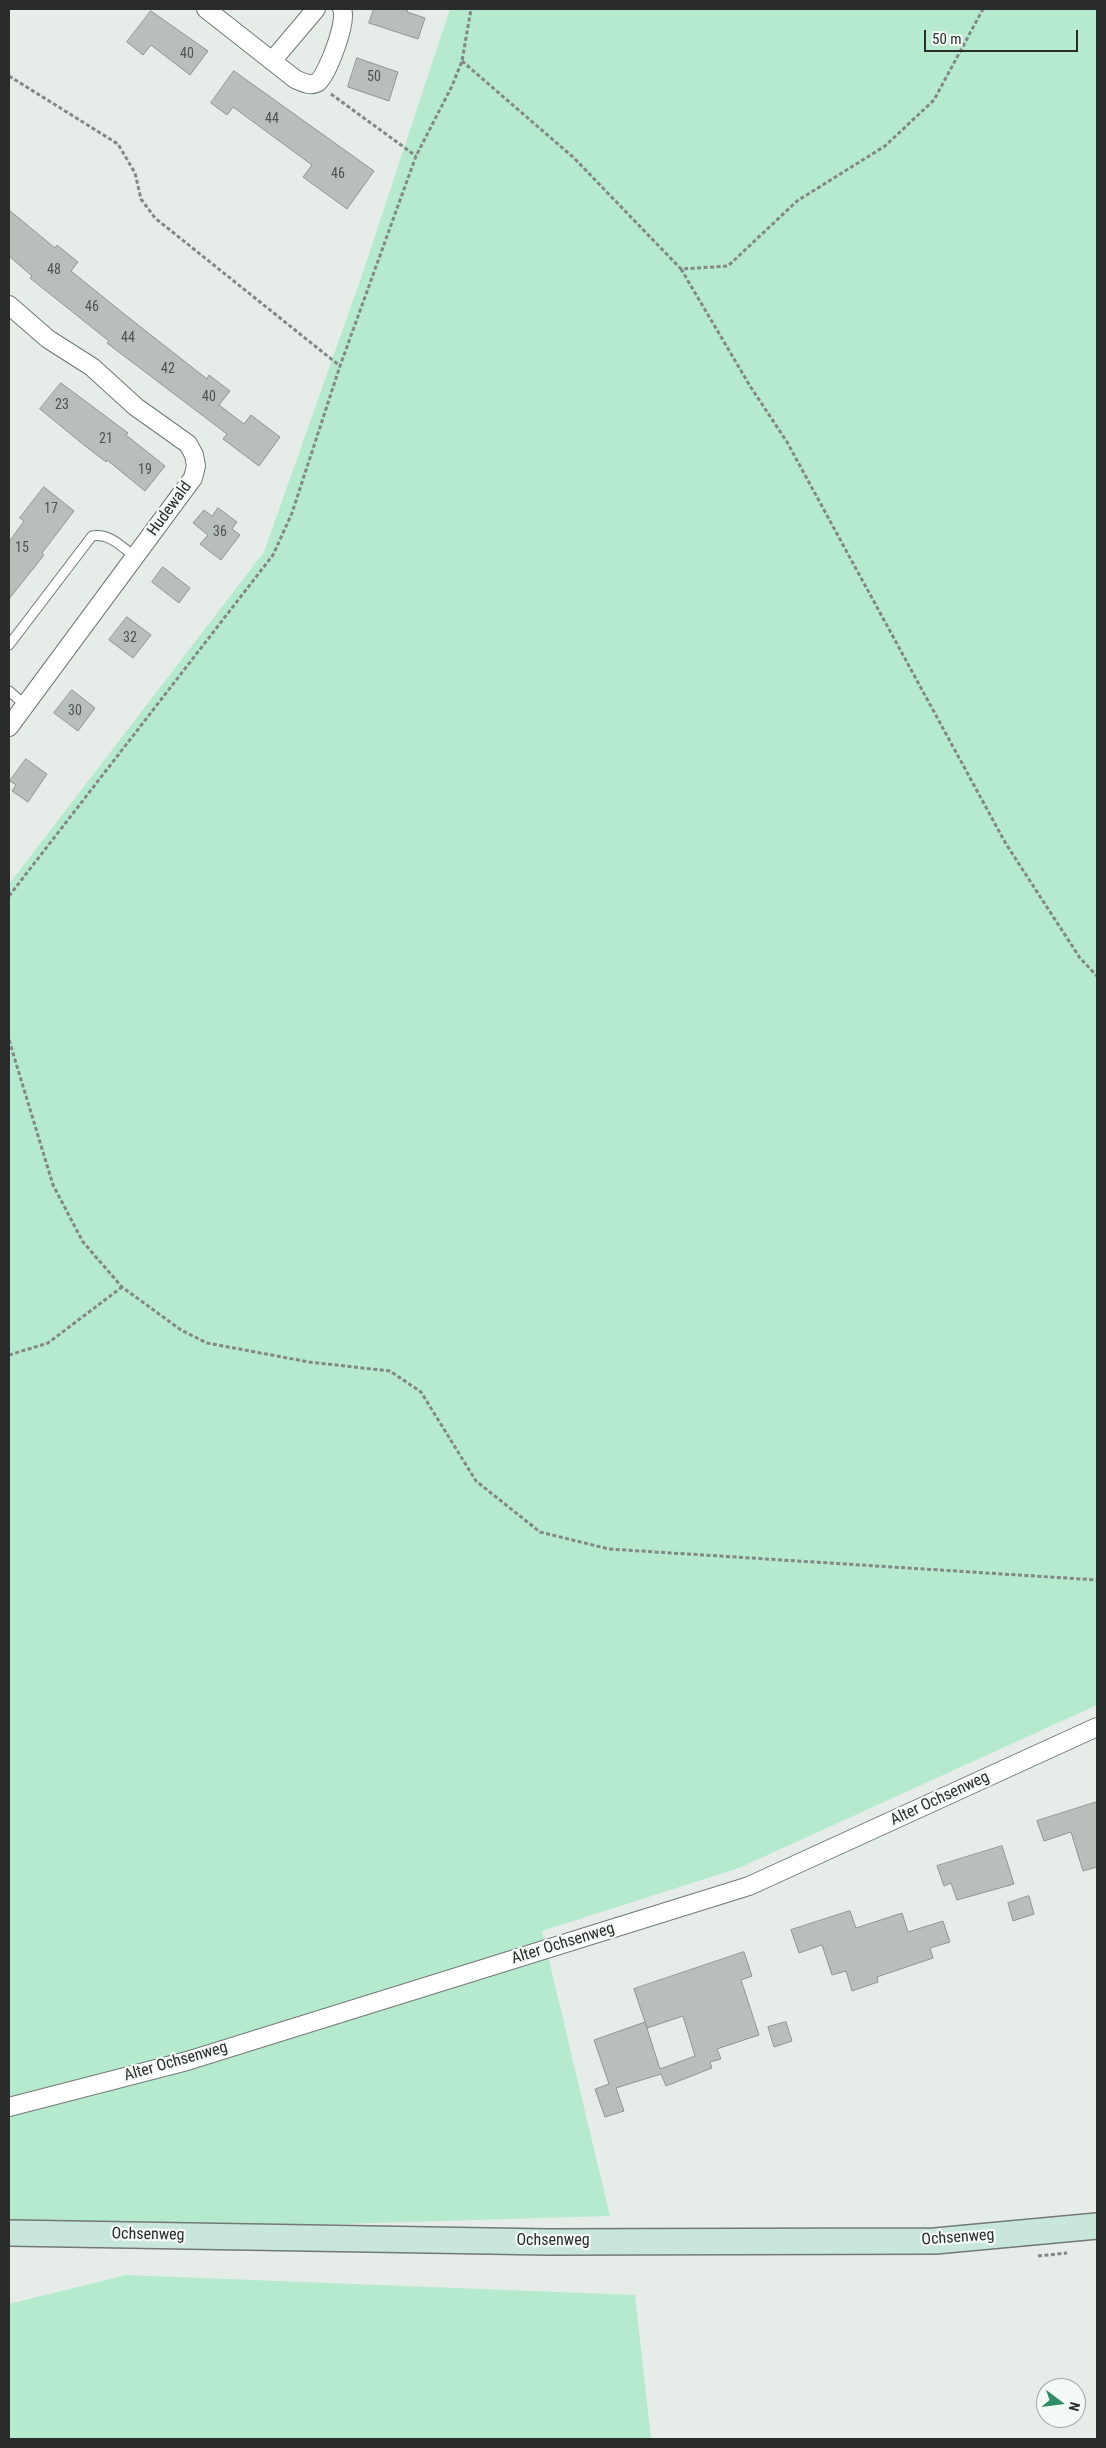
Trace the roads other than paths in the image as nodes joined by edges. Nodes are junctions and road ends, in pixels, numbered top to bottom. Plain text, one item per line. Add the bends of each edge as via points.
1 (206, 9) edge
2 (316, 9) edge
3 (342, 9) edge
4 (272, 61) junction
5 (9, 305) edge
6 (135, 557) junction
7 (9, 645) edge
8 (9, 692) edge
9 (25, 705) junction
10 (9, 727) edge
11 (1097, 1727) edge
12 (9, 2107) edge
13 (1097, 2226) edge
14 (9, 2233) edge

1 - 4 street
2 - 4 street
3 - 4 street via 344,21 326,71 317,83 308,85 295,79
5 - 6 street, Hudewald via 48,339 92,367 136,407 188,444 194,455 193,478
6 - 7 lane via 111,538 92,536
6 - 9 street, Hudewald
8 - 9 lane
9 - 10 street, Hudewald
11 - 12 street, Alter Ochsenweg via 749,1886 187,2061
13 - 14 main road, Ochsenweg via 935,2241 549,2242

